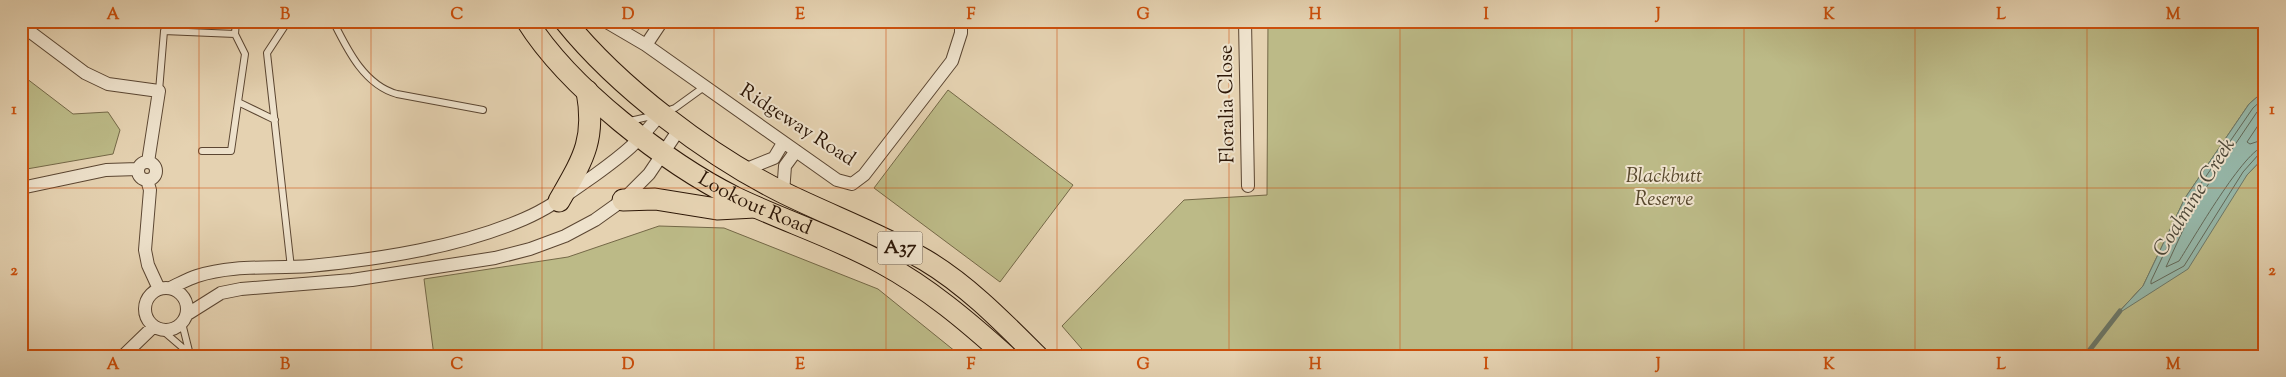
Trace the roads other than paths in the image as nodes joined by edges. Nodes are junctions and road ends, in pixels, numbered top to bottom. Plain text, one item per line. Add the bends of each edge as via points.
1 (236, 21) edge
2 (288, 21) edge
3 (333, 21) edge
4 (527, 21) edge
5 (565, 21) edge
6 (605, 21) edge
7 (662, 21) edge
8 (961, 21) edge
9 (1246, 21) edge
10 (21, 25) edge
11 (235, 34) junction
12 (646, 46) junction
13 (704, 87) junction
14 (587, 90) junction
15 (159, 91) junction
16 (238, 102) junction
17 (483, 110) dead end
18 (661, 113) junction
19 (274, 120) junction
20 (621, 121) junction
21 (680, 128) junction
22 (642, 138) junction
23 (782, 143) junction
24 (202, 150) dead end
25 (796, 151) junction
26 (664, 154) junction
27 (143, 166) junction
28 (744, 170) junction
29 (1248, 186) dead end
30 (21, 188) edge
31 (783, 193) junction
32 (623, 200) junction
33 (559, 201) junction
34 (758, 207) junction
35 (290, 268) junction
36 (165, 289) junction
37 (184, 319) junction
38 (157, 328) junction
39 (190, 355) edge
40 (124, 356) edge
41 (1006, 356) edge
42 (1037, 356) edge

1 - 11 lane
2 - 19 lane via 267,53
3 - 17 lane via 366,75 384,90
4 - 14 highway, Lookout Road / A37 via 559,62
5 - 18 highway, Lookout Road / A37 via 591,51
6 - 12 street, Ridgeway Road
7 - 12 street
8 - 25 street, Ridgeway Road via 961,33 952,61 864,175 852,184 837,180
9 - 29 street, Floralia Close
10 - 15 street via 93,77 108,84
11 - 15 lane via 164,32
11 - 16 lane via 245,54
12 - 13 street, Ridgeway Road
13 - 18 lane via 676,108
13 - 23 street, Ridgeway Road
14 - 20 highway, Lookout Road / A37
14 - 33 highway via 591,114 588,143
15 - 27 street
16 - 19 lane
16 - 24 lane via 231,150
18 - 20 lane via 635,121
18 - 21 highway, Lookout Road / A37
18 - 22 street
19 - 35 lane
20 - 22 highway, Lookout Road / A37
21 - 26 street
21 - 28 highway, Lookout Road / A37
22 - 26 highway, Lookout Road / A37
22 - 33 street
23 - 25 street, Ridgeway Road
23 - 28 street, Lookout Road via 774,158
25 - 31 street, Lookout Road via 785,166
26 - 32 street
26 - 34 highway, Lookout Road / A37 via 736,198
27 - 30 street via 106,170
27 - 36 street via 153,165 156,173 147,180 150,190 145,250 148,265
28 - 31 highway, Lookout Road / A37
31 - 42 highway, Lookout Road / A37 via 926,261 960,285
32 - 34 highway via 655,199 717,209
32 - 37 street via 565,236 530,249 495,258 352,280 221,293
33 - 35 street via 525,219 420,250
34 - 41 highway, Lookout Road / A37 via 882,263 956,312
35 - 36 street via 237,269 198,275
36 - 37 street via 180,293 184,299
36 - 38 street via 150,295 145,305 146,316
37 - 38 street via 173,330
37 - 39 lane
38 - 39 lane
38 - 40 street

